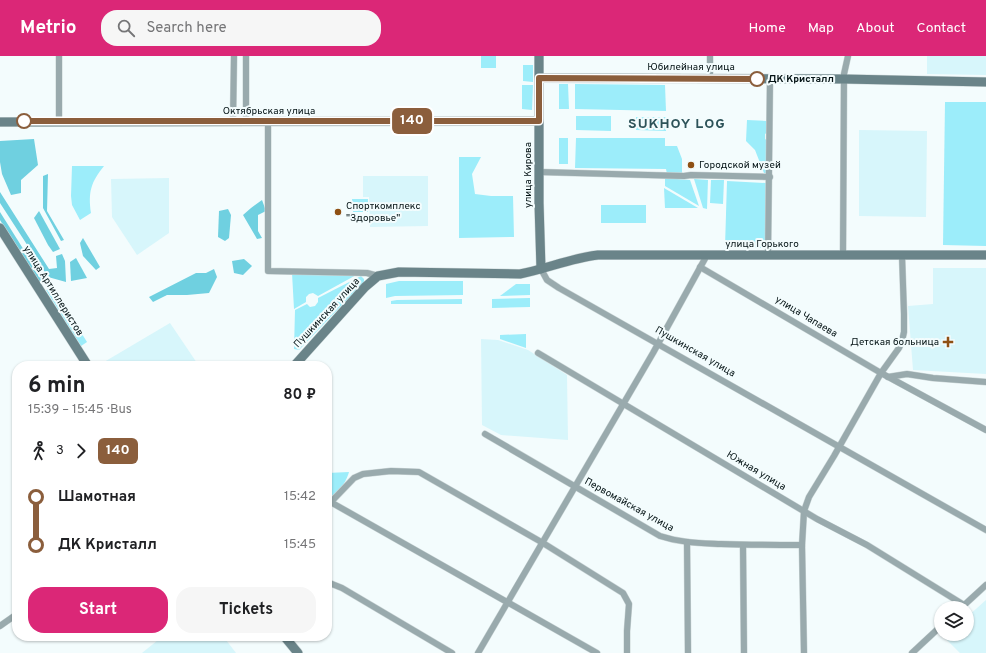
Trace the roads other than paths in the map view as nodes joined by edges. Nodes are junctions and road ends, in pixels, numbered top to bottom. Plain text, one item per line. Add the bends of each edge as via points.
1 (58, 56) edge
2 (234, 56) edge
3 (246, 56) edge
4 (539, 56) edge
5 (710, 56) edge
6 (848, 56) edge
7 (539, 78) junction
8 (710, 78) junction
9 (770, 79) junction
10 (844, 79) junction
11 (986, 82) edge
12 (59, 121) junction
13 (539, 121) junction
14 (0, 122) edge
15 (233, 122) junction
16 (246, 122) junction
17 (268, 122) junction
18 (539, 172) junction
19 (770, 177) junction
20 (0, 228) edge
21 (707, 255) junction
22 (768, 255) junction
23 (843, 255) junction
24 (902, 255) junction
25 (986, 255) edge
26 (700, 267) junction
27 (541, 269) junction
28 (378, 276) junction
29 (658, 344) junction
30 (538, 353) dead end
31 (85, 361) edge
32 (298, 361) edge
33 (881, 373) junction
34 (888, 376) junction
35 (986, 382) edge
36 (623, 404) junction
37 (986, 430) edge
38 (485, 434) dead end
39 (840, 447) junction
40 (576, 486) junction
41 (332, 498) edge
42 (332, 503) edge
43 (804, 511) junction
44 (986, 530) edge
45 (687, 542) junction
46 (543, 543) junction
47 (743, 545) junction
48 (802, 545) junction
49 (332, 584) edge
50 (986, 584) edge
51 (953, 601) edge
52 (968, 601) edge
53 (507, 602) junction
54 (12, 618) edge
55 (0, 626) edge
56 (934, 633) edge
57 (288, 641) edge
58 (298, 653) edge
59 (452, 653) edge
60 (478, 653) edge
61 (597, 653) edge
62 (627, 653) edge
63 (688, 653) edge
64 (744, 653) edge
65 (804, 653) edge
66 (912, 653) edge

1 - 12 street
2 - 15 street
3 - 16 street
4 - 7 street, улица Кирова
5 - 8 street
6 - 10 street
7 - 8 street, Юбилейная улица
7 - 13 street, улица Кирова
8 - 9 street, Юбилейная улица
9 - 10 street, Юбилейная улица
9 - 19 street
10 - 11 street, Юбилейная улица
10 - 23 street
12 - 14 street, Октябрьская улица
12 - 15 street, Октябрьская улица
13 - 17 street, Октябрьская улица
13 - 18 street, улица Кирова
15 - 16 street, Октябрьская улица
16 - 17 street, Октябрьская улица
17 - 28 street, Пушкинская улица via 268,271 367,273
18 - 19 street
18 - 27 street, улица Кирова
19 - 22 street
20 - 31 street, улица Артиллеристов
21 - 22 street, улица Горького
21 - 26 street
21 - 27 street, улица Горького via 598,255
22 - 23 street, улица Горького
23 - 24 street, улица Горького
24 - 25 street, улица Горького
24 - 33 street via 904,332 899,348
26 - 29 street
26 - 33 street, улица Чапаева
27 - 28 street, Пушкинская улица via 520,274 399,272
27 - 29 street, Пушкинская улица via 546,280
28 - 32 street, Пушкинская улица via 355,297
29 - 36 street
29 - 39 street, Пушкинская улица
30 - 36 street, Южная улица
33 - 34 street, улица Чапаева
33 - 39 street
34 - 35 street via 907,374
34 - 37 street, улица Чапаева
36 - 40 street
36 - 43 street, Южная улица
38 - 40 street, Первомайская улица
39 - 43 street via 809,497
39 - 44 street, Пушкинская улица
40 - 45 street, Первомайская улица via 660,536
40 - 46 street
41 - 46 street via 354,478 363,474 419,472
42 - 53 street
43 - 48 street
43 - 51 street, Южная улица via 867,545
45 - 47 street, Первомайская улица
45 - 63 street
46 - 53 street
46 - 62 street via 623,592 629,604
47 - 48 street, Первомайская улица
47 - 64 street
48 - 65 street
49 - 59 street
50 - 52 street
53 - 60 street
53 - 61 street
54 - 55 street
56 - 66 street
57 - 58 street

